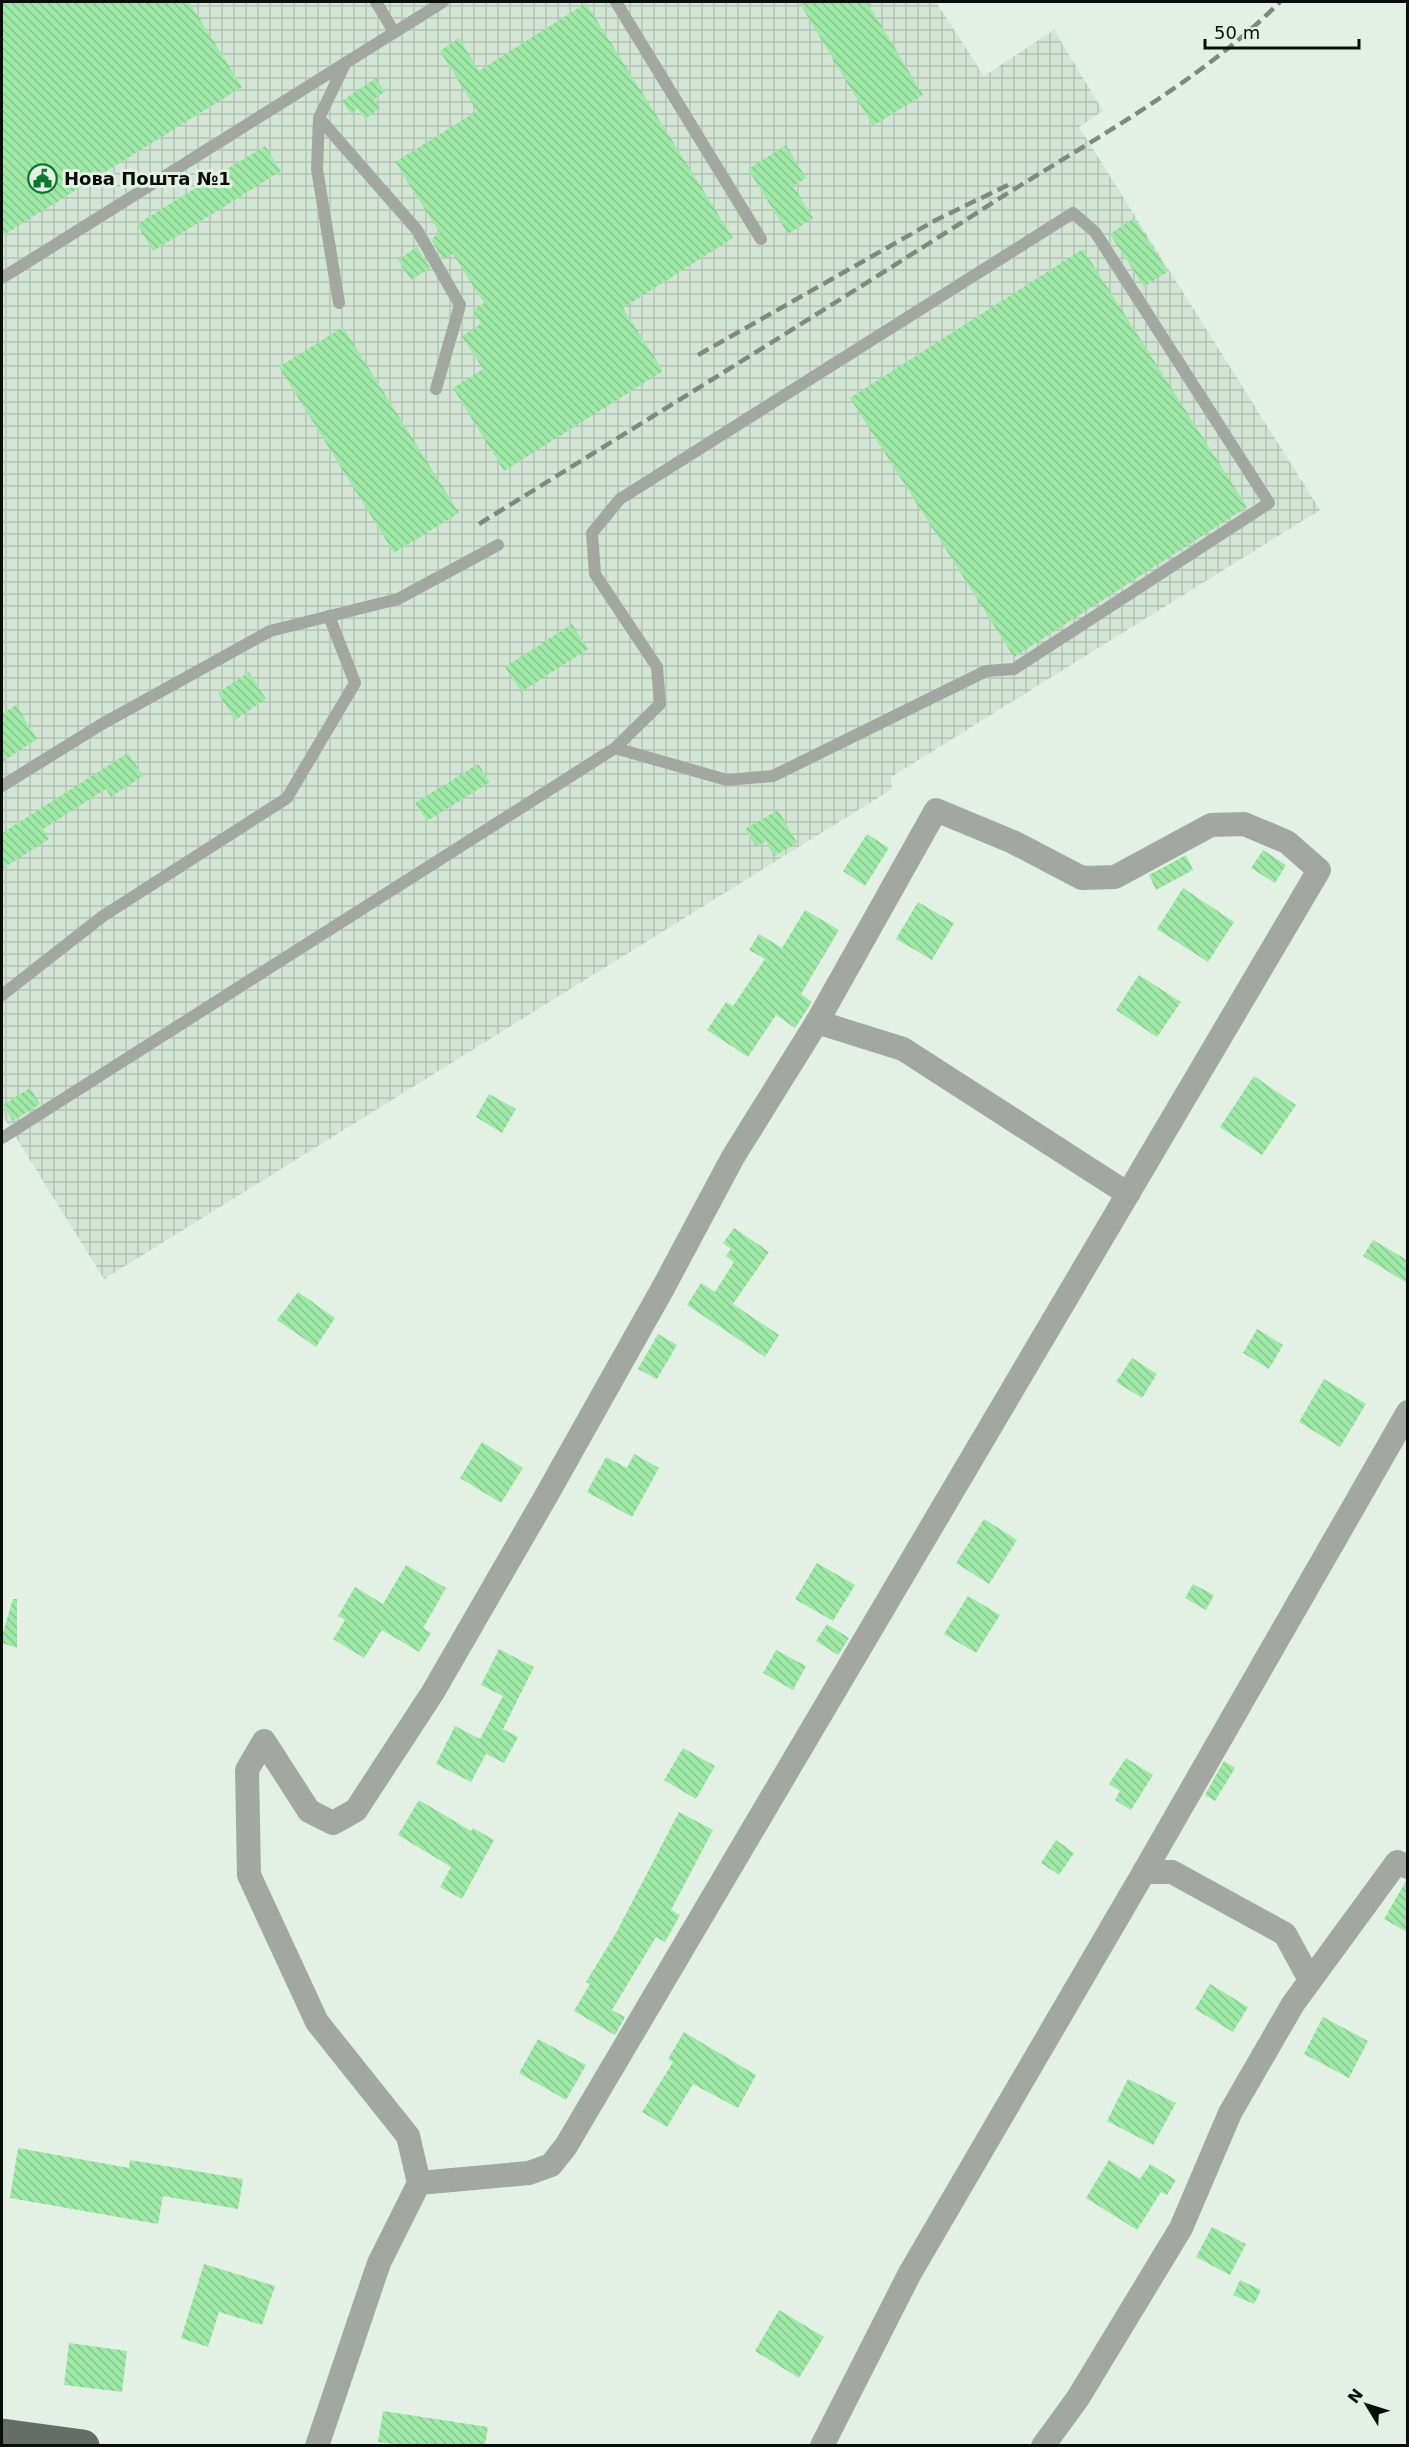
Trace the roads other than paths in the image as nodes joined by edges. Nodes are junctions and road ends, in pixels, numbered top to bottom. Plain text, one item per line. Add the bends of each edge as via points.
1 (376, 2) edge
2 (443, 2) edge
3 (616, 2) edge
4 (394, 32) junction
5 (345, 63) junction
6 (319, 118) junction
7 (761, 239) dead end
8 (2, 278) edge
9 (339, 303) dead end
10 (436, 389) dead end
11 (498, 545) dead end
12 (330, 616) junction
13 (615, 748) junction
14 (2, 786) edge
15 (2, 995) edge
16 (818, 1022) junction
17 (2, 1138) edge
18 (1128, 1194) junction
19 (1407, 1412) edge
20 (1407, 1867) edge
21 (1144, 1872) junction
22 (1310, 1980) junction
23 (419, 2183) junction
24 (2, 2435) edge
25 (66, 2444) edge
26 (317, 2445) edge
27 (822, 2445) edge
28 (1043, 2445) edge

1 - 4 lane
2 - 4 lane
3 - 7 lane
4 - 5 lane
5 - 6 lane
5 - 8 lane
6 - 9 lane via 317,169
6 - 10 lane via 417,230 460,305
11 - 12 lane via 398,599
12 - 14 lane via 270,631 102,724
12 - 15 lane via 356,683 287,798 103,916
13 - 13 lane via 727,780 772,776 986,671 1014,669 1269,503 1095,232 1073,213 620,499 592,532 595,574 657,667 660,704
13 - 17 lane
16 - 18 street via 903,1049
16 - 18 street via 936,810 1013,842 1082,878 1115,877 1211,825 1244,824 1287,842 1319,870
16 - 23 street via 733,1156 590,1418 439,1682 356,1810 333,1823 309,1811 264,1741 247,1770 249,1875 317,2022 408,2136
18 - 23 street via 566,2146 551,2165 529,2173
19 - 21 street
20 - 22 street via 1397,1862
21 - 22 street via 1172,1872 1285,1934
21 - 27 street via 910,2274
22 - 28 street via 1230,2113 1181,2228 1078,2398
23 - 26 street via 379,2263
24 - 25 main road

